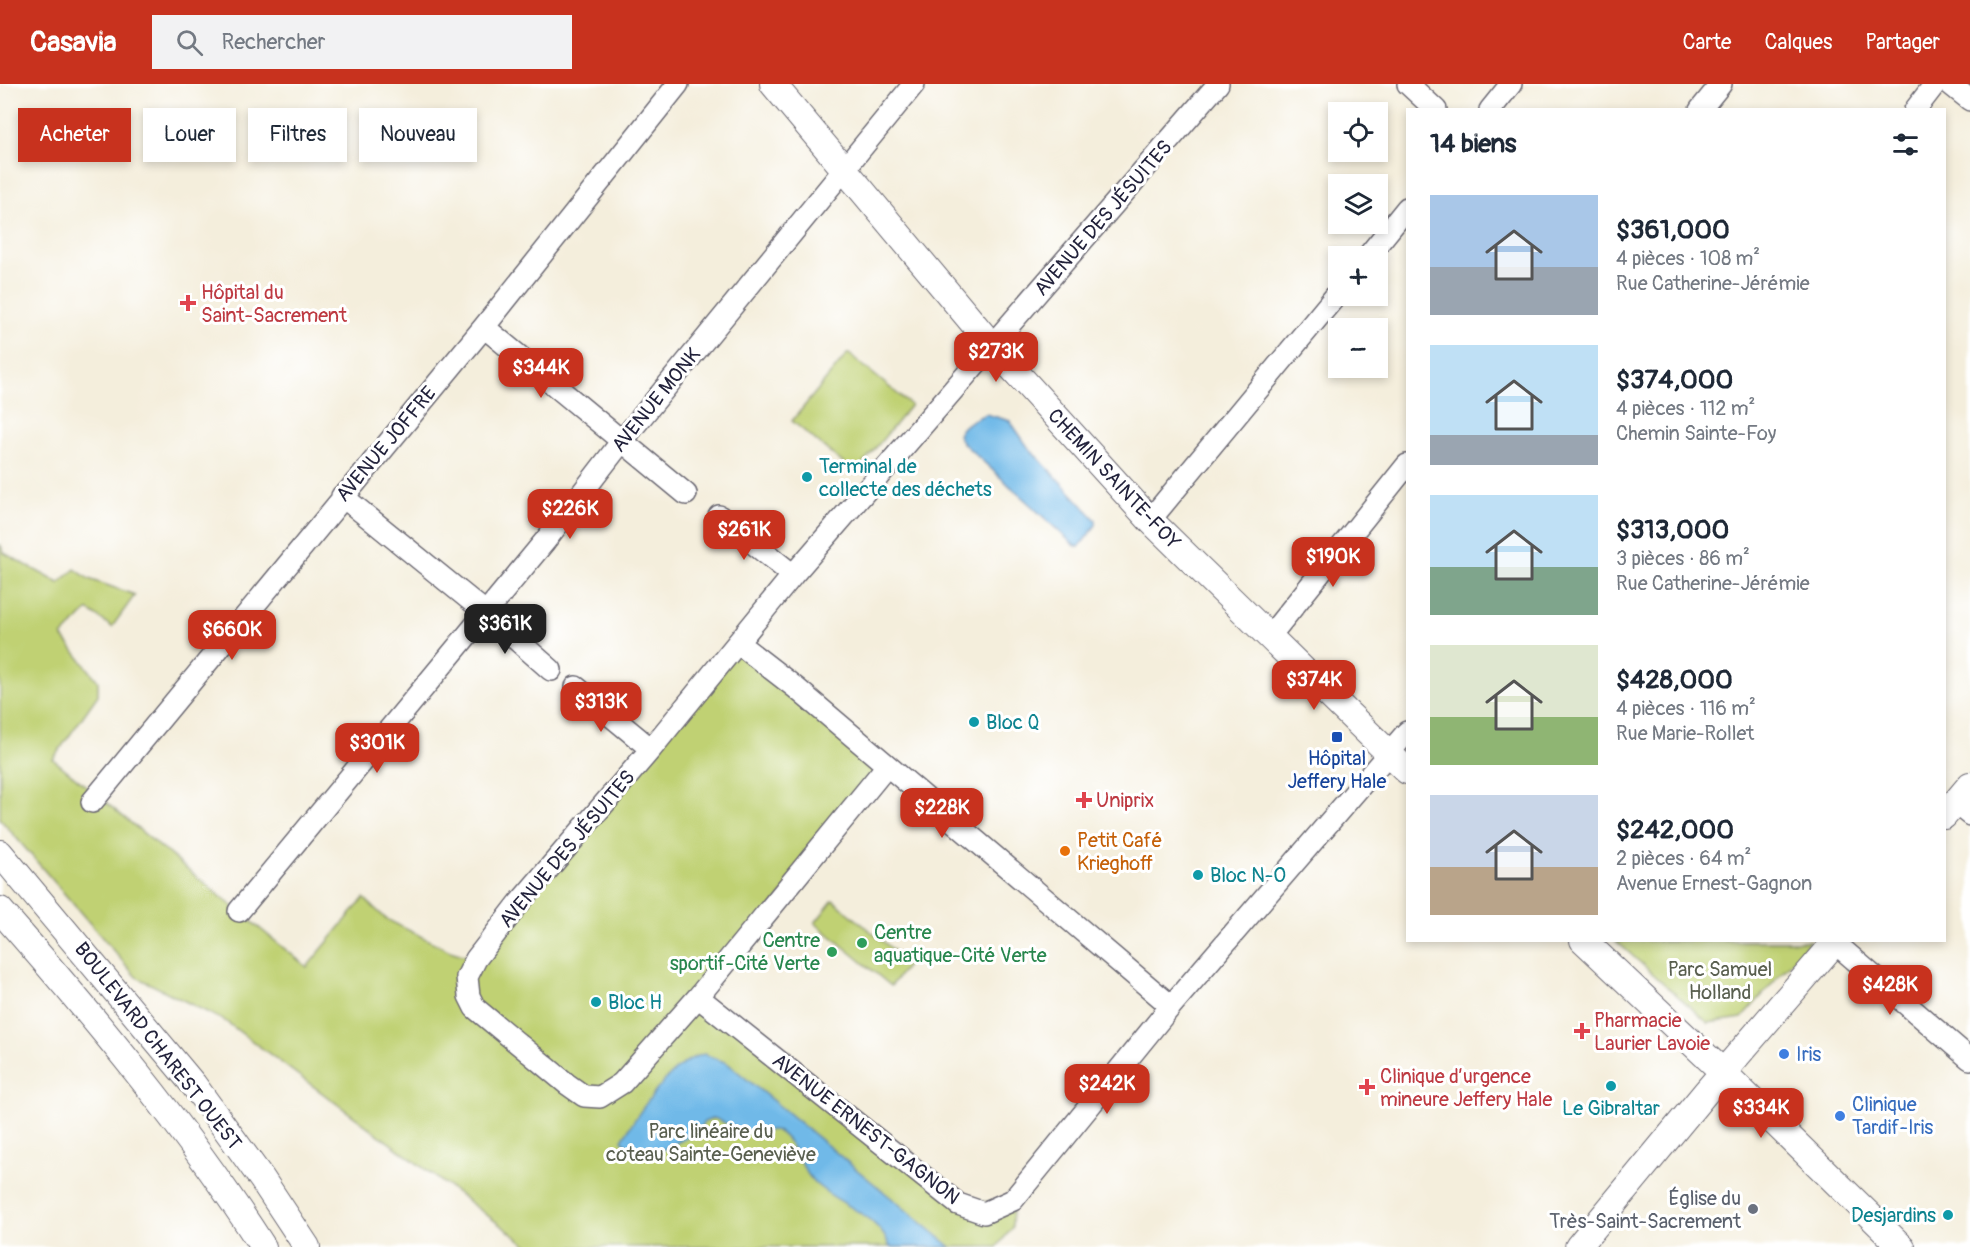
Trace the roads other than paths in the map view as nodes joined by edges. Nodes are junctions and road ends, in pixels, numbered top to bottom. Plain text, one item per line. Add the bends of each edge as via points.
1 (678, 84) edge
2 (773, 84) edge
3 (914, 84) edge
4 (1218, 84) edge
5 (1408, 84) edge
6 (1511, 84) edge
7 (1721, 84) edge
8 (1935, 84) edge
9 (1950, 84) edge
10 (1970, 100) edge
11 (1434, 108) edge
12 (1492, 108) edge
13 (1702, 108) edge
14 (1917, 108) edge
15 (845, 168) junction
16 (1406, 209) edge
17 (1376, 246) edge
18 (1328, 305) edge
19 (484, 327) junction
20 (993, 347) junction
21 (622, 441) junction
22 (1406, 466) edge
23 (686, 494) dead end
24 (342, 496) junction
25 (719, 516) dead end
26 (1150, 520) junction
27 (793, 576) junction
28 (485, 612) junction
29 (1269, 637) junction
30 (738, 643) junction
31 (551, 670) dead end
32 (576, 687) dead end
33 (1406, 735) edge
34 (651, 749) junction
35 (1398, 762) edge
36 (886, 767) junction
37 (92, 802) dead end
38 (0, 853) edge
39 (0, 910) edge
40 (239, 911) dead end
41 (1585, 942) edge
42 (1836, 942) edge
43 (698, 997) junction
44 (1171, 1006) junction
45 (1970, 1059) edge
46 (1724, 1073) junction
47 (263, 1247) edge
48 (307, 1247) edge
49 (1578, 1247) edge
50 (1902, 1247) edge

1 - 19 street, AVENUE JOFFRE
2 - 15 main road, CHEMIN SAINTE-FOY
3 - 15 street, AVENUE MONK
4 - 20 street, AVENUE DES JÉSUITES
5 - 11 street
6 - 12 street
7 - 13 street
8 - 14 street
9 - 10 street
15 - 20 main road, CHEMIN SAINTE-FOY
15 - 21 street, AVENUE MONK
16 - 17 street
18 - 26 street
19 - 21 street
19 - 24 street, AVENUE JOFFRE
20 - 26 main road, CHEMIN SAINTE-FOY
20 - 27 street, AVENUE DES JÉSUITES
21 - 23 street
21 - 28 street, AVENUE MONK
22 - 29 street
24 - 28 street
24 - 37 street, AVENUE JOFFRE
25 - 27 street
26 - 29 main road, CHEMIN SAINTE-FOY
27 - 30 street, AVENUE DES JÉSUITES
28 - 31 street
28 - 40 street, AVENUE MONK
29 - 35 main road, CHEMIN SAINTE-FOY
30 - 34 street, AVENUE DES JÉSUITES
30 - 36 street
32 - 34 street
33 - 35 street, AVENUE ERNEST-GAGNON
34 - 43 street, AVENUE DES JÉSUITES via 519,902 476,959 467,977 469,996 475,1008 567,1084 584,1096 600,1097 622,1083
35 - 44 street, AVENUE ERNEST-GAGNON
36 - 43 street, AVENUE DES JÉSUITES
36 - 44 street
38 - 48 main road, BOULEVARD CHAREST OUEST via 193,1084
39 - 47 main road, BOULEVARD CHAREST OUEST via 132,1066
41 - 46 main road
42 - 45 street
42 - 46 main road
43 - 44 street, AVENUE ERNEST-GAGNON via 958,1204 984,1214 1013,1200
46 - 49 main road
46 - 50 main road

